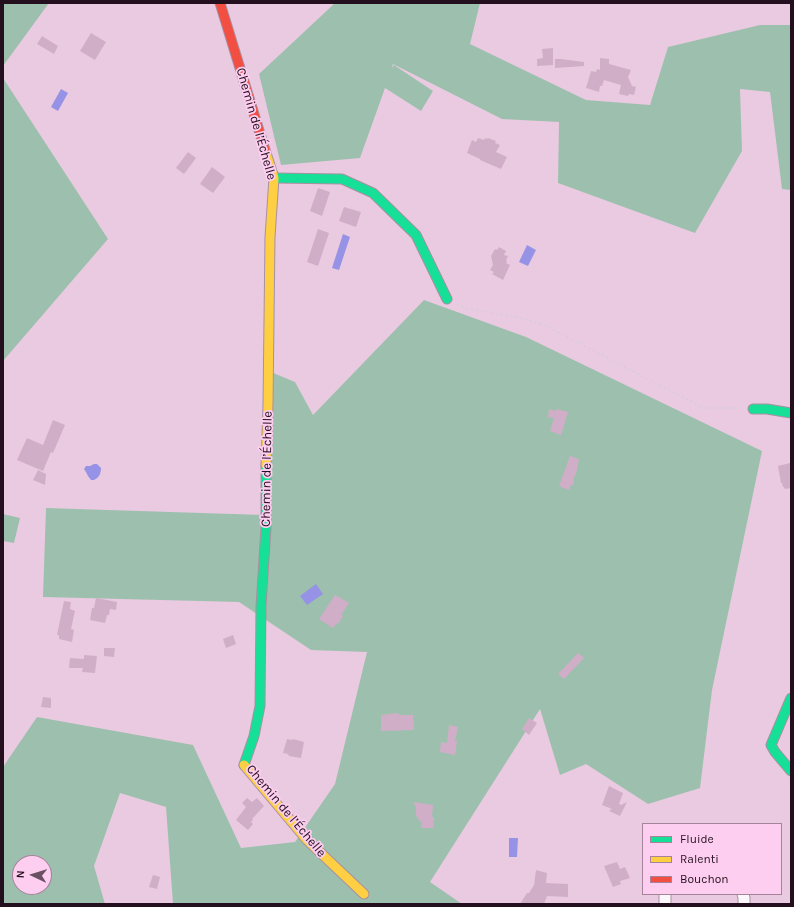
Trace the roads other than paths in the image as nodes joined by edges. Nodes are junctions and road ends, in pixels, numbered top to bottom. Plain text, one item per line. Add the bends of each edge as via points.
1 (220, 3) edge
2 (274, 178) junction
3 (447, 299) road end
4 (753, 409) road end
5 (791, 413) edge
6 (791, 698) edge
7 (791, 771) edge
8 (364, 894) dead end

1 - 2 street, Chemin de l’Échelle
2 - 3 street via 342,179 373,193 416,235
2 - 8 street, Chemin de l’Échelle via 270,237 266,528 261,606 260,706 254,736 244,765 307,840
4 - 5 street
6 - 7 street via 771,745

